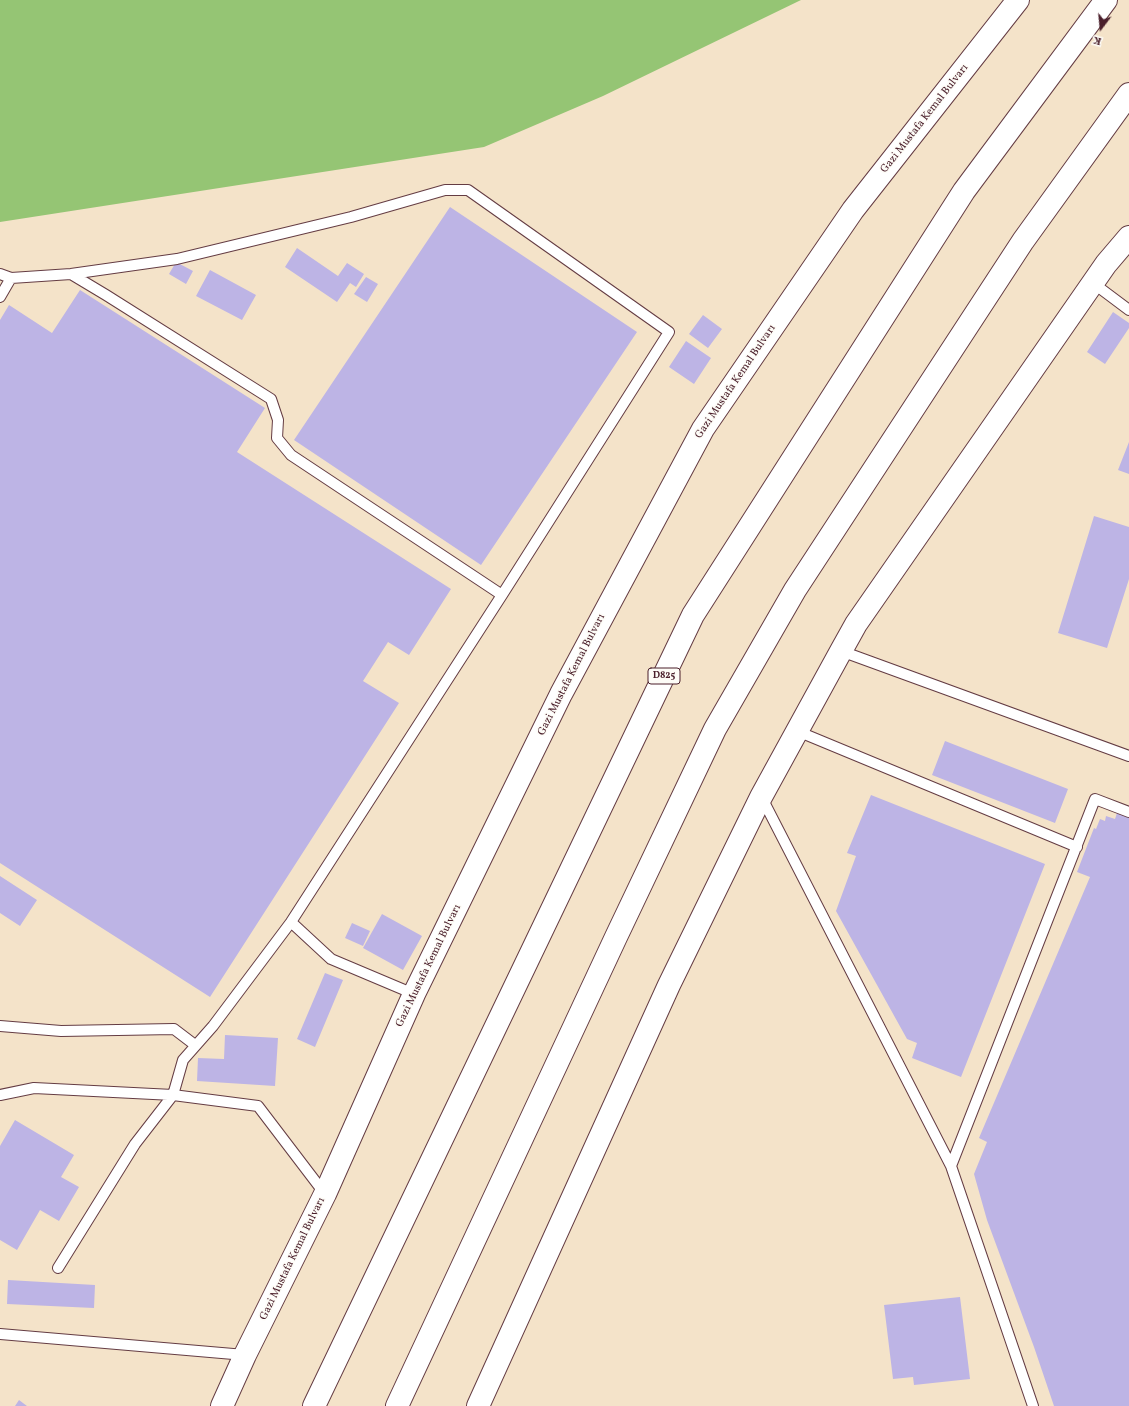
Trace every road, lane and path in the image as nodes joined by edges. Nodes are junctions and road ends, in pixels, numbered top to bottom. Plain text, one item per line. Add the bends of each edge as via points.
1 (1018, 0) edge
2 (1106, 0) edge
3 (1129, 94) edge
4 (1129, 237) edge
5 (0, 274) edge
6 (71, 274) junction
7 (11, 278) junction
8 (1093, 284) junction
9 (0, 297) edge
10 (1129, 310) edge
11 (502, 595) junction
12 (841, 651) junction
13 (797, 731) junction
14 (1129, 756) edge
15 (762, 797) junction
16 (1129, 812) edge
17 (1077, 847) junction
18 (291, 922) junction
19 (414, 994) junction
20 (0, 1026) edge
21 (195, 1045) junction
22 (0, 1095) edge
23 (173, 1095) junction
24 (951, 1166) junction
25 (325, 1194) junction
26 (58, 1268) dead end
27 (0, 1334) edge
28 (245, 1355) junction
29 (222, 1406) edge
30 (314, 1406) edge
31 (397, 1406) edge
32 (478, 1406) edge
33 (1033, 1406) edge

1 - 19 main road, Gazi Mustafa Kemal Bulvarı via 853,210 703,429 561,694
2 - 30 main road, D825 via 964,191 693,616
3 - 31 main road via 1023,241 795,590 715,729
4 - 8 main road
5 - 7 lane
6 - 7 lane
6 - 11 lane via 271,399 278,420 277,438 291,455
6 - 11 lane via 177,259 351,217 445,190 468,190 669,332
7 - 9 lane
8 - 10 lane
8 - 12 main road via 856,624
11 - 18 lane
12 - 13 main road
12 - 14 lane
13 - 15 main road
13 - 17 lane
15 - 24 lane
15 - 32 main road via 669,984
16 - 17 lane via 1094,799
17 - 24 lane
18 - 19 lane via 331,959
18 - 21 lane via 213,1026
19 - 25 main road, Gazi Mustafa Kemal Bulvarı
20 - 21 lane via 61,1031 174,1029
21 - 23 lane via 183,1060
22 - 23 lane via 34,1088
23 - 25 lane via 258,1106
23 - 26 lane via 135,1144
24 - 33 lane
25 - 28 main road, Gazi Mustafa Kemal Bulvarı
27 - 28 lane
28 - 29 main road, Gazi Mustafa Kemal Bulvarı

